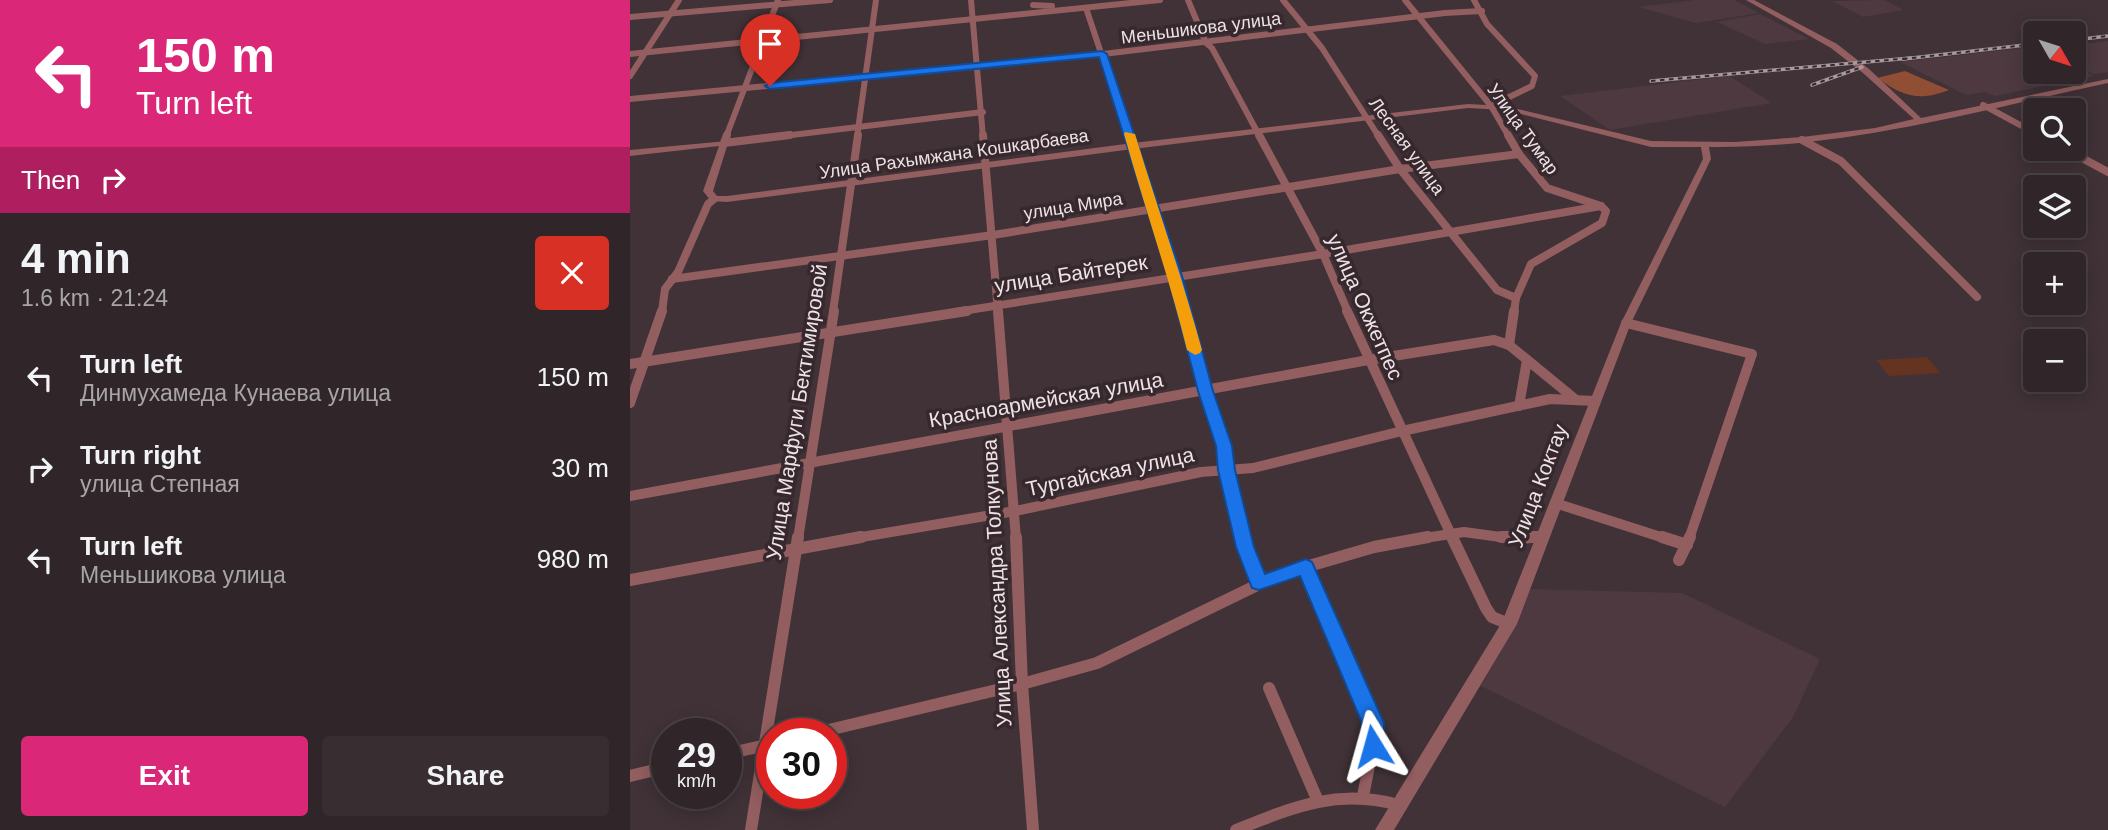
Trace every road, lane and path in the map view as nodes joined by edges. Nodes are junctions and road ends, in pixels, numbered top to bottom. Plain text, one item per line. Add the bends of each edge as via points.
1 (679, 0) edge
2 (830, 0) edge
3 (876, 0) edge
4 (971, 0) edge
5 (1160, 0) edge
6 (1188, 0) edge
7 (1283, 0) edge
8 (1405, 0) edge
9 (1474, 0) edge
10 (1749, 0) edge
11 (1032, 2) edge
12 (777, 3) edge
13 (1081, 8) junction
14 (1482, 11) junction
15 (1037, 13) junction
16 (669, 14) junction
17 (1418, 16) junction
18 (630, 17) edge
19 (971, 19) junction
20 (873, 30) junction
21 (1305, 30) junction
22 (763, 41) junction
23 (1206, 43) junction
24 (644, 53) junction
25 (630, 54) edge
26 (1102, 54) junction
27 (974, 66) junction
28 (630, 76) edge
29 (866, 77) junction
30 (2108, 81) edge
31 (746, 88) junction
32 (630, 99) edge
33 (1983, 105) junction
34 (1491, 107) junction
35 (983, 112) junction
36 (1366, 119) junction
37 (1918, 119) junction
38 (2023, 127) edge
39 (860, 128) junction
40 (1259, 132) junction
41 (1802, 140) junction
42 (724, 143) junction
43 (1133, 146) junction
44 (1705, 146) junction
45 (630, 153) edge
46 (1519, 154) junction
47 (2086, 160) edge
48 (985, 167) junction
49 (1400, 169) junction
50 (2108, 172) edge
51 (850, 184) junction
52 (1289, 188) junction
53 (714, 199) junction
54 (1601, 206) junction
55 (1151, 209) junction
56 (1452, 232) junction
57 (993, 234) junction
58 (1323, 254) junction
59 (841, 256) junction
60 (678, 276) junction
61 (1175, 276) junction
62 (1516, 298) junction
63 (1977, 298) dead end
64 (998, 304) junction
65 (1626, 323) junction
66 (831, 330) junction
67 (1509, 345) junction
68 (1527, 359) junction
69 (1368, 360) junction
70 (645, 362) junction
71 (630, 364) edge
72 (1205, 391) junction
73 (1574, 399) junction
74 (1595, 401) junction
75 (630, 403) edge
76 (1519, 406) junction
77 (1007, 426) junction
78 (1402, 432) junction
79 (808, 463) junction
80 (1226, 470) junction
81 (630, 496) edge
82 (1555, 503) junction
83 (1015, 511) junction
84 (1449, 533) junction
85 (1541, 537) junction
86 (1687, 545) junction
87 (795, 548) junction
88 (1679, 561) dead end
89 (1306, 566) junction
90 (630, 580) edge
91 (1259, 583) junction
92 (1509, 624) junction
93 (1021, 684) junction
94 (1269, 688) dead end
95 (773, 718) edge
96 (847, 726) edge
97 (651, 771) edge
98 (630, 776) edge
99 (1363, 796) junction
100 (1317, 799) junction
101 (1399, 805) junction
102 (756, 806) edge
103 (751, 830) edge
104 (1033, 830) edge
105 (1236, 830) edge
106 (1384, 830) edge

1 - 16 street
2 - 12 street
3 - 20 street, Улица Марфуги Бектимировой
4 - 19 street, Улица Александра Толкунова
5 - 13 street
6 - 23 street, улица Окжетпес
7 - 21 street, Лесная улица
8 - 17 street, Улица Тумар
9 - 14 street
10 - 37 street via 1834,46
11 - 13 street
11 - 15 street
12 - 16 street
12 - 22 street
13 - 15 street
13 - 26 street
14 - 17 street, Меньшикова улица
14 - 34 street via 1487,24 1535,76 1532,86
15 - 19 street
16 - 18 street
16 - 24 street
17 - 21 street, Меньшикова улица
17 - 34 street, Улица Тумар
19 - 20 street
19 - 27 street, Улица Александра Толкунова
20 - 22 street
20 - 29 street, Улица Марфуги Бектимировой
21 - 23 street, Меньшикова улица
21 - 36 street, Лесная улица via 1322,48
22 - 24 street
22 - 31 street
23 - 26 street, Меньшикова улица
23 - 40 street, улица Окжетпес
24 - 25 street
24 - 28 street
26 - 27 street, Меньшикова улица
26 - 43 street
27 - 29 street, Меньшикова улица
27 - 35 street, Улица Александра Толкунова
29 - 31 street, Меньшикова улица
29 - 39 street, Улица Марфуги Бектимировой
30 - 33 street
31 - 32 street, Меньшикова улица
31 - 42 street
33 - 37 street
33 - 38 street
34 - 36 street, Улица Рахымжана Кошкарбаева
34 - 44 street via 1651,144
34 - 46 street, Улица Тумар
35 - 39 street
35 - 48 street, Улица Александра Толкунова
36 - 40 street, Улица Рахымжана Кошкарбаева
36 - 49 street, Лесная улица
37 - 41 street
39 - 42 street
39 - 51 street, Улица Марфуги Бектимировой
40 - 43 street, Улица Рахымжана Кошкарбаева
40 - 52 street, улица Окжетпес
41 - 44 street
41 - 63 street via 1841,161
42 - 45 street
42 - 53 street via 708,191
43 - 48 street, Улица Рахымжана Кошкарбаева
43 - 55 street
44 - 65 street, Улица Коктау via 1707,159
46 - 49 street, улица Мира
46 - 54 street, Улица Тумар via 1547,188
47 - 50 street
48 - 51 street, Улица Рахымжана Кошкарбаева
48 - 57 street, Улица Александра Толкунова
49 - 52 street, улица Мира
49 - 56 street, Лесная улица
51 - 53 street, Улица Рахымжана Кошкарбаева
51 - 59 street, Улица Марфуги Бектимировой
52 - 55 street, улица Мира
52 - 58 street, улица Окжетпес
53 - 60 street
54 - 56 street, улица Байтерек
54 - 62 street via 1606,211 1602,223 1531,264
55 - 57 street, улица Мира
55 - 61 street
56 - 58 street, улица Байтерек
56 - 62 street, Лесная улица via 1497,290
57 - 59 street, улица Мира
57 - 64 street, Улица Александра Толкунова
58 - 61 street, улица Байтерек
58 - 69 street, улица Окжетпес
59 - 60 street, улица Мира
59 - 66 street, Улица Марфуги Бектимировой
60 - 70 street via 662,298 661,320
61 - 64 street, улица Байтерек
61 - 72 street
62 - 67 street
64 - 66 street, улица Байтерек
64 - 77 street, Улица Александра Толкунова
65 - 74 street, Улица Коктау
65 - 86 street via 1752,354
66 - 70 street, улица Байтерек
66 - 79 street, Улица Марфуги Бектимировой
67 - 68 street
67 - 69 street, Красноармейская улица via 1494,340
68 - 73 street
68 - 76 street
69 - 72 street, Красноармейская улица
69 - 78 street, улица Окжетпес
70 - 71 street, улица Байтерек
70 - 75 street
72 - 77 street, Красноармейская улица
72 - 80 street via 1224,446
73 - 74 street, Тургайская улица
73 - 76 street, Тургайская улица
74 - 82 street, Улица Коктау
76 - 78 street, Тургайская улица
77 - 79 street, Красноармейская улица
77 - 83 street, Улица Александра Толкунова
78 - 80 street, Тургайская улица via 1282,463
78 - 84 street, улица Окжетпес
79 - 81 street, Красноармейская улица
79 - 87 street, Улица Марфуги Бектимировой
80 - 83 street, Тургайская улица
80 - 91 street
82 - 85 street, Улица Коктау
82 - 86 street
83 - 87 street, Тургайская улица
83 - 93 street, Улица Александра Толкунова
84 - 85 street via 1517,540
84 - 89 street
84 - 92 street, улица Окжетпес via 1486,608 1492,617
85 - 92 street, Улица Коктау
86 - 88 street
87 - 90 street, Тургайская улица
87 - 95 street, Улица Марфуги Бектимировой
89 - 91 street
89 - 99 street via 1373,723
91 - 93 street via 1097,663
92 - 101 street, Улица Коктау
93 - 96 street
93 - 104 street, Улица Александра Толкунова
94 - 100 street
97 - 98 street
99 - 100 street
99 - 101 street
100 - 105 street
101 - 106 street, Улица Коктау
102 - 103 street, Улица Марфуги Бектимировой

